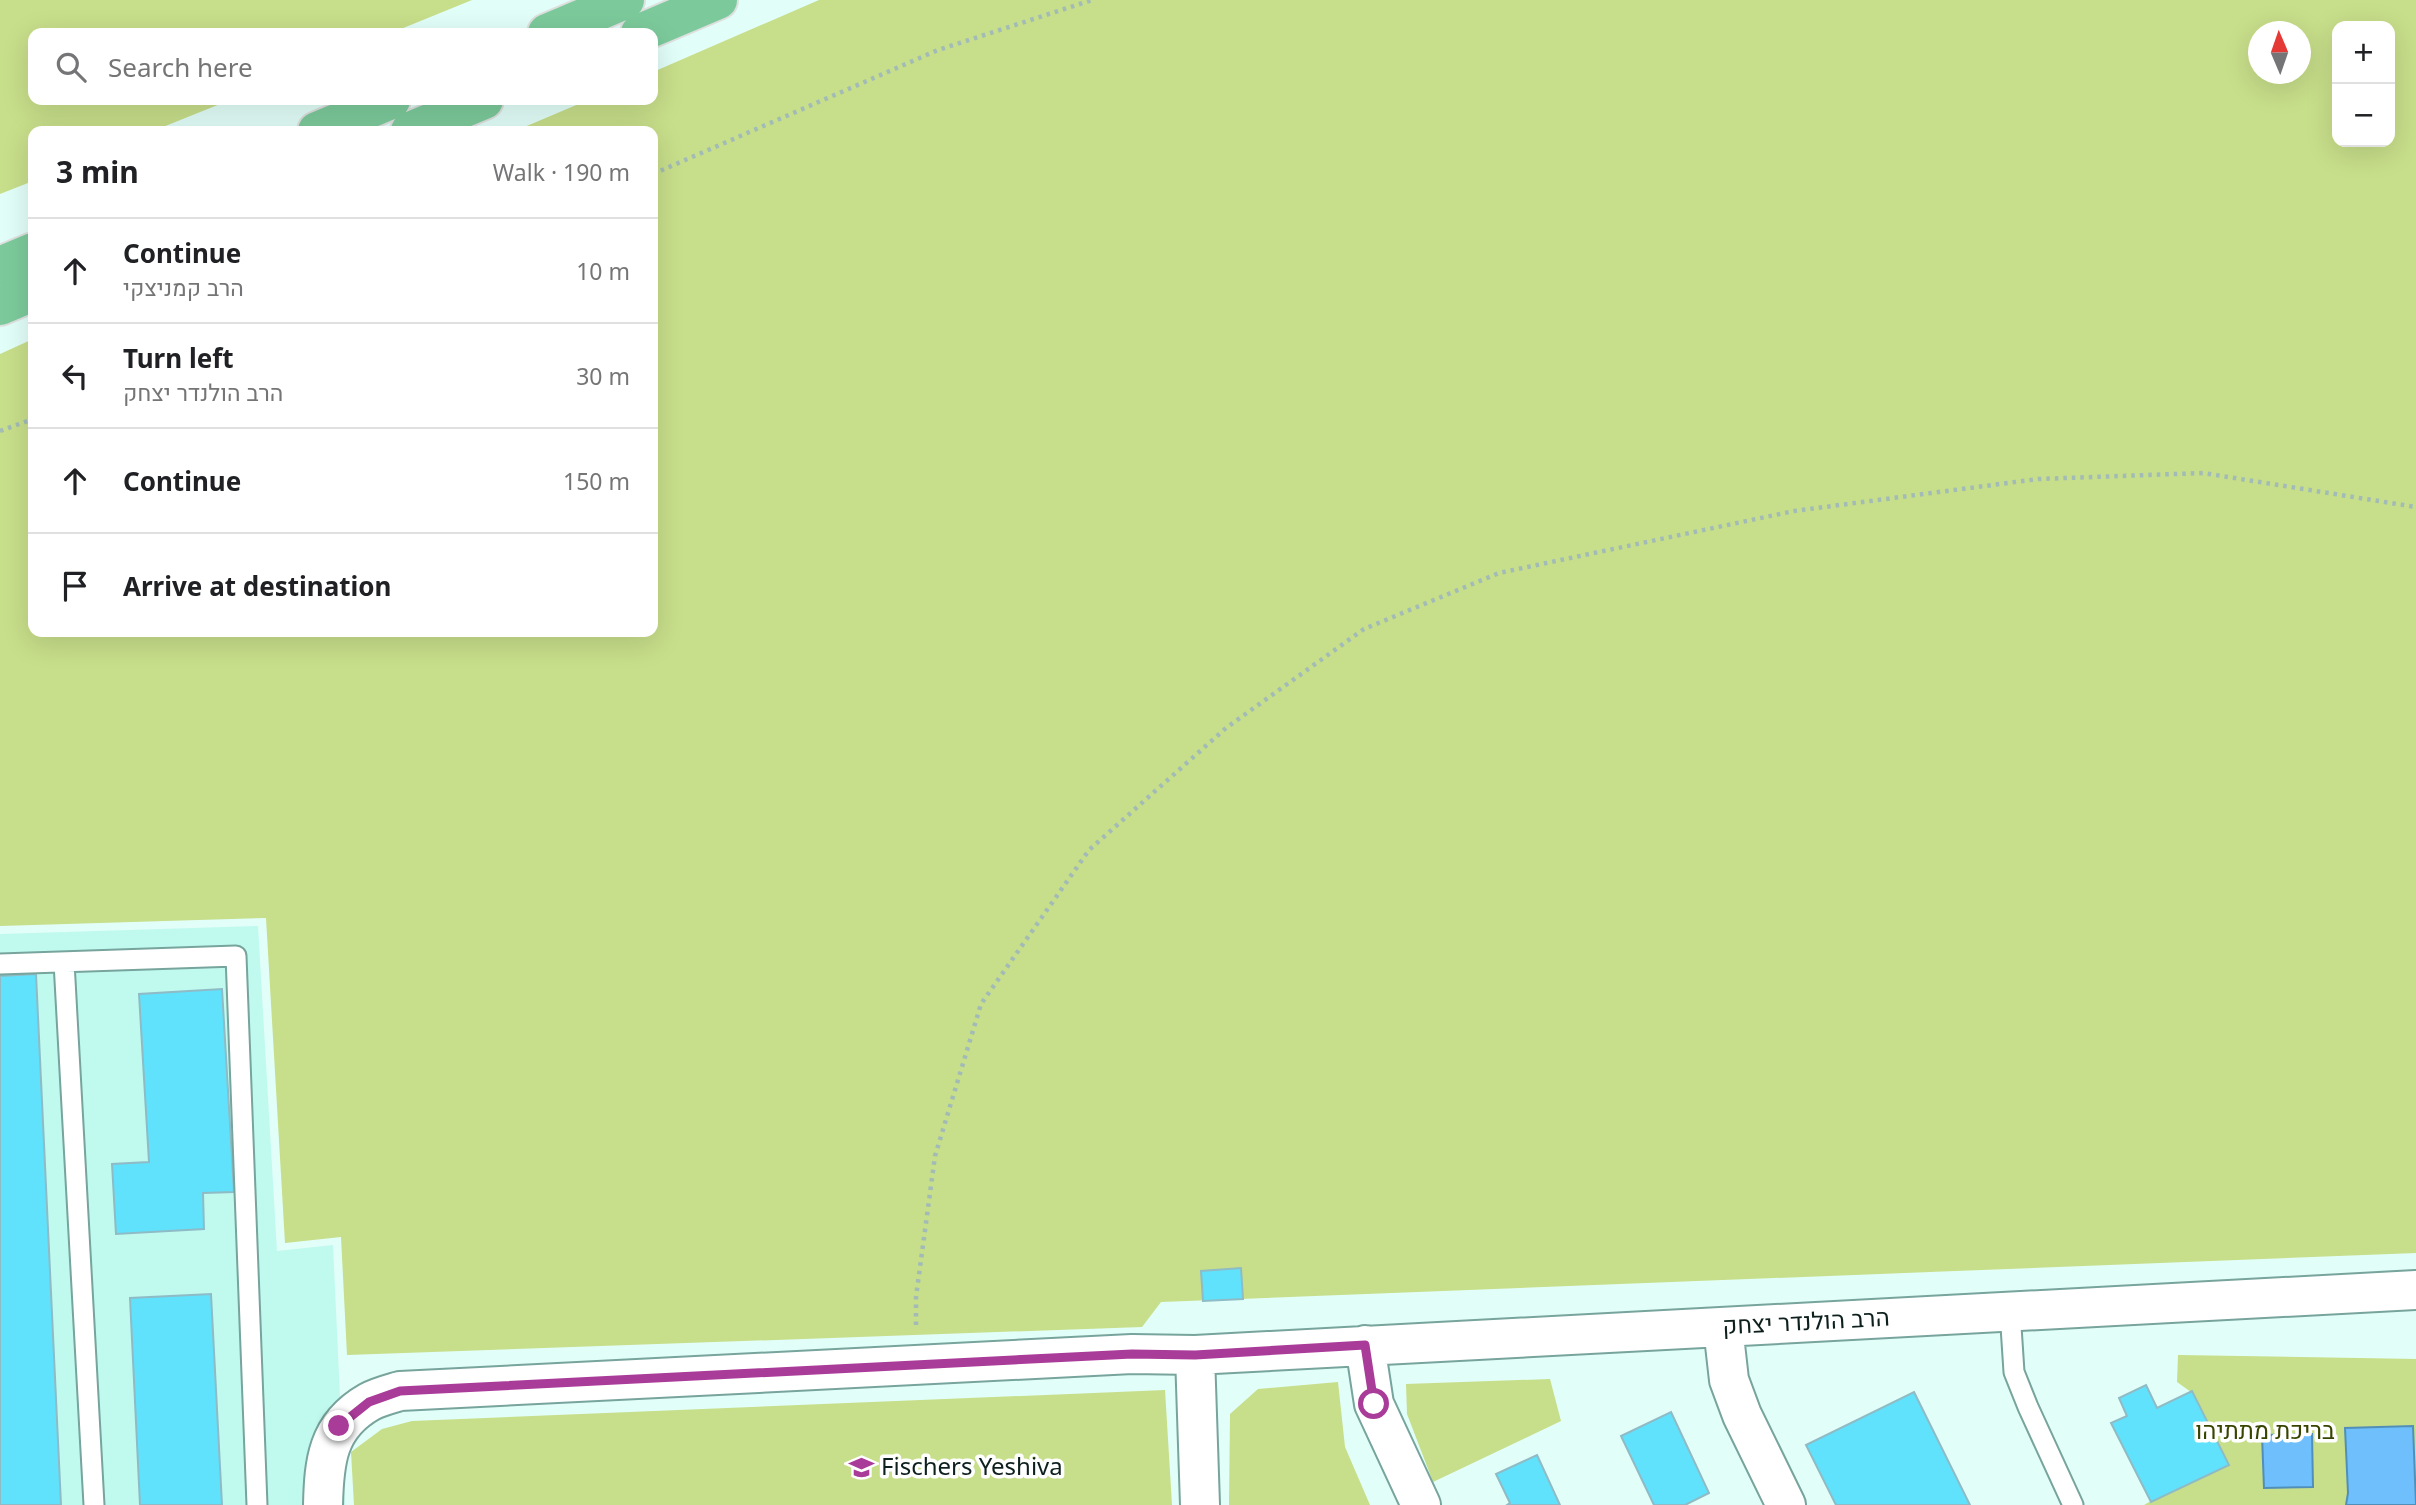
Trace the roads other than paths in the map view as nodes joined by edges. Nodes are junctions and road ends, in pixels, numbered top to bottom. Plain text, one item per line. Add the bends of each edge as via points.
1 (625, 0) edge
2 (718, 0) edge
3 (559, 28) edge
4 (652, 28) edge
5 (379, 105) edge
6 (472, 105) edge
7 (329, 126) edge
8 (422, 126) edge
9 (28, 254) edge
10 (0, 266) edge
11 (28, 294) edge
12 (0, 306) edge
13 (64, 962) junction
14 (0, 964) edge
15 (2416, 1290) edge
16 (2010, 1311) junction
17 (1723, 1326) junction
18 (1365, 1345) junction
19 (1195, 1355) junction
20 (94, 1505) edge
21 (257, 1505) edge
22 (323, 1505) edge
23 (1200, 1505) edge
24 (1420, 1505) edge
25 (1786, 1505) edge
26 (2074, 1505) edge

1 - 3 main road
2 - 4 main road
5 - 7 main road
6 - 8 main road
9 - 10 main road
11 - 12 main road
13 - 14 lane
13 - 20 lane
13 - 21 lane via 236,956
15 - 16 street, הרב הולנדר יצחק
16 - 17 street, הרב הולנדר יצחק
16 - 26 lane via 2014,1372
17 - 18 street, הרב הולנדר יצחק
17 - 25 street via 1729,1380
18 - 19 street, הרב הולנדר יצחק
18 - 24 street via 1374,1404
19 - 22 street, הרב הולנדר יצחק via 1132,1354 400,1391 369,1402 339,1426 324,1464
19 - 23 street

